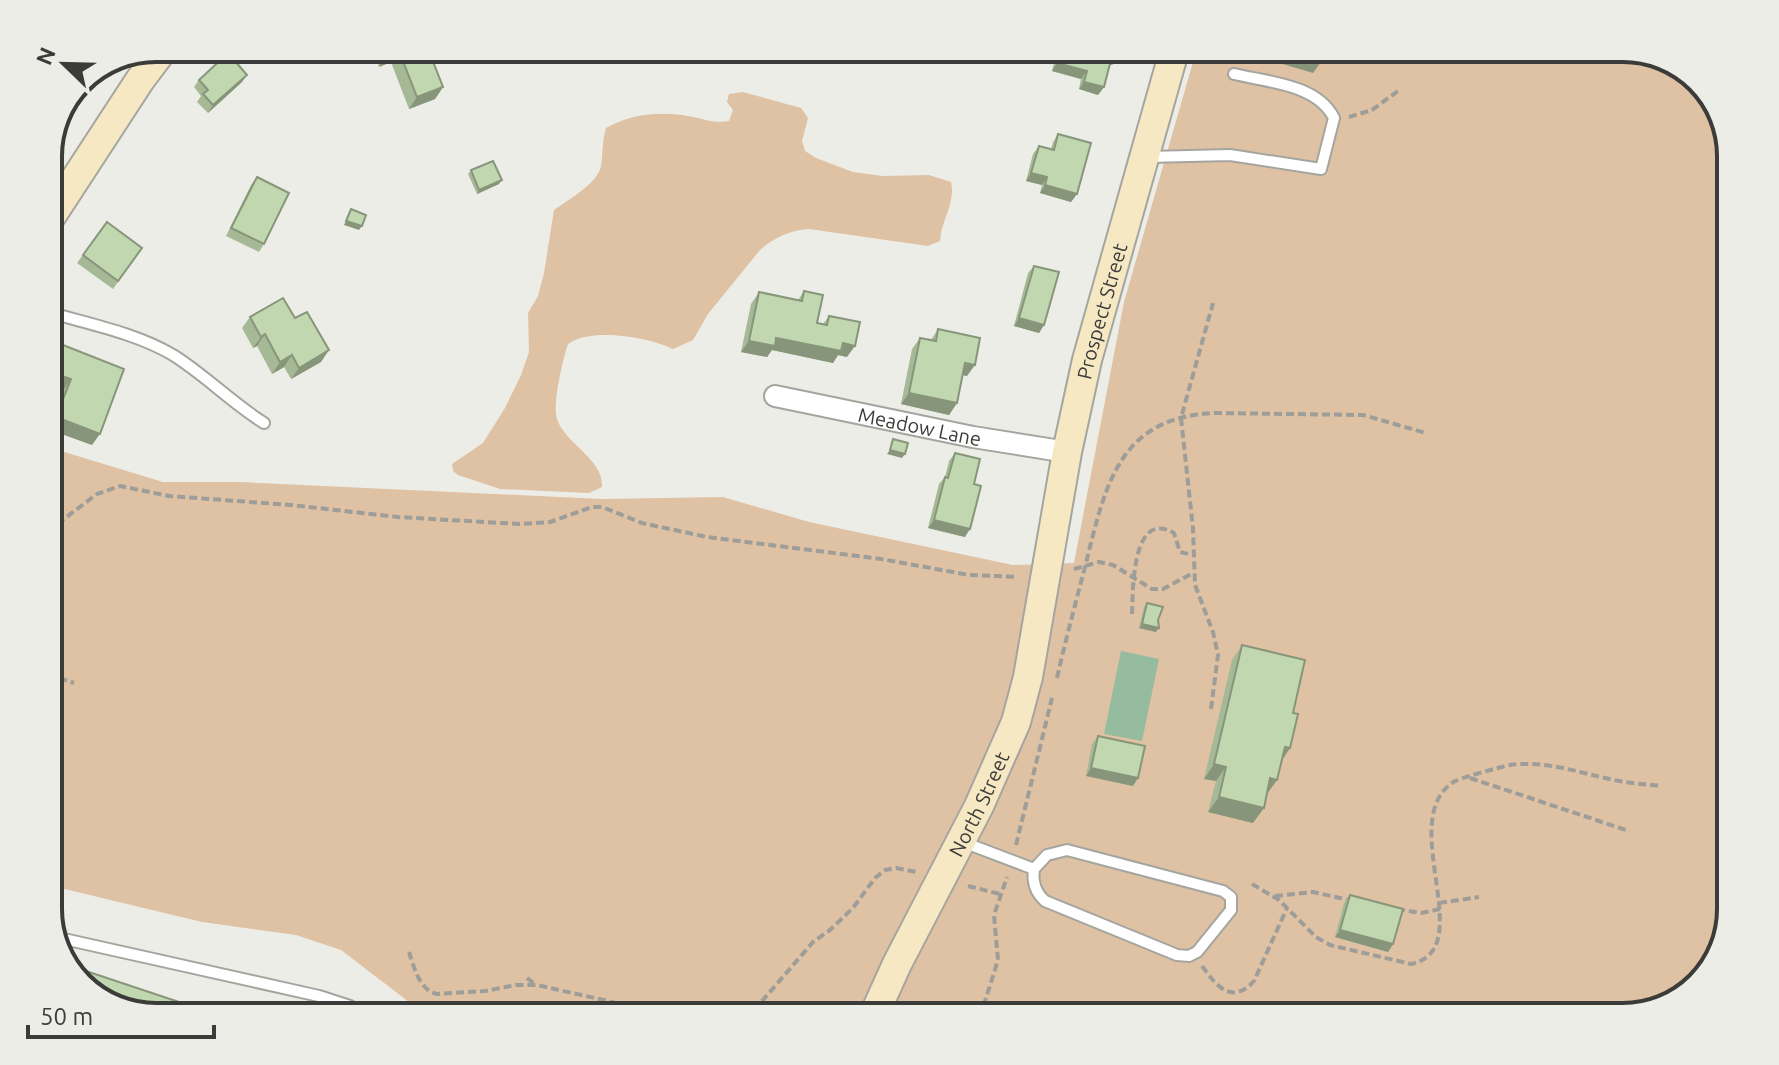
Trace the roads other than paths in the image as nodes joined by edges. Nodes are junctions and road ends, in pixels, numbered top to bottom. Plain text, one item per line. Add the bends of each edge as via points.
1 (154, 62) edge
2 (1171, 62) edge
3 (1234, 74) dead end
4 (1143, 157) junction
5 (62, 199) edge
6 (62, 316) edge
7 (775, 396) dead end
8 (264, 423) dead end
9 (1067, 452) junction
10 (1044, 578) joint
11 (961, 841) junction
12 (1034, 869) junction
13 (67, 940) edge
14 (341, 1003) edge
15 (880, 1003) edge

1 - 5 main road
2 - 4 main road, Prospect Street
3 - 4 lane via 1323,101 1334,118 1321,169 1230,155
4 - 9 main road, Prospect Street
6 - 8 lane via 157,347
7 - 9 street, Meadow Lane
9 - 10 main road, Prospect Street
10 - 11 main road, North Street via 1016,722
11 - 12 lane
11 - 15 main road, North Street
12 - 12 lane via 1033,885 1045,901 1186,957 1231,910 1231,897 1223,891 1067,850 1047,855
13 - 14 lane

